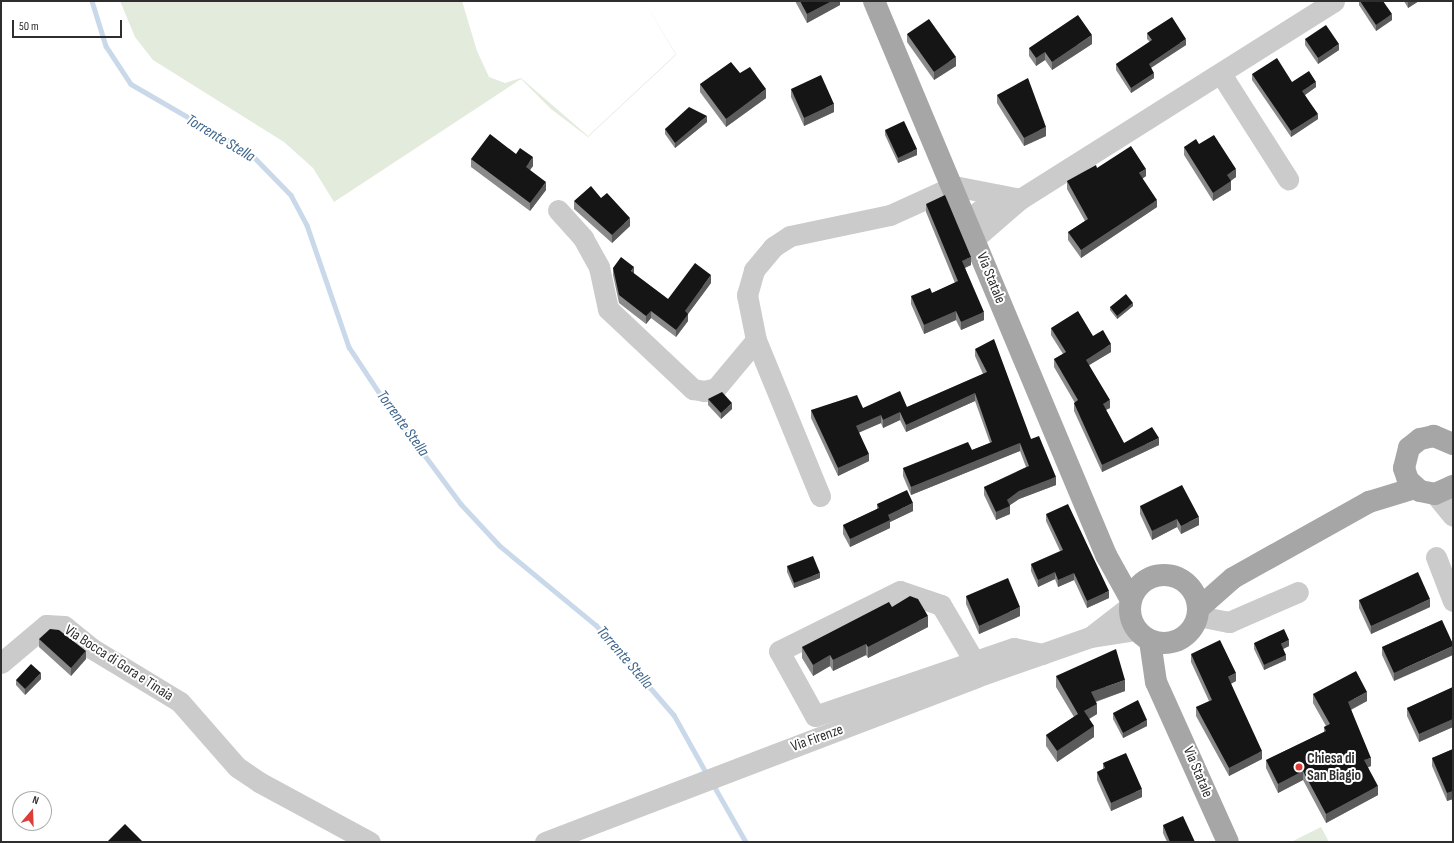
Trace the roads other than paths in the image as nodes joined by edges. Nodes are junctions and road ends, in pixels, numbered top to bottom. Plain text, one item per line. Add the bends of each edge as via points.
1 (874, 1) edge
2 (1334, 1) edge
3 (1221, 74) junction
4 (1288, 179) dead end
5 (954, 186) junction
6 (999, 195) junction
7 (1020, 199) junction
8 (558, 210) dead end
9 (971, 229) junction
10 (756, 340) junction
11 (1451, 441) edge
12 (1404, 464) junction
13 (1415, 488) junction
14 (1444, 490) edge
15 (820, 496) dead end
16 (1369, 502) junction
17 (1453, 516) edge
18 (1106, 555) junction
19 (1436, 557) dead end
20 (1152, 577) junction
21 (1233, 578) junction
22 (1188, 584) junction
23 (1298, 592) dead end
24 (1453, 601) edge
25 (1130, 603) junction
26 (1198, 612) junction
27 (1090, 637) junction
28 (1152, 638) junction
29 (1042, 654) junction
30 (974, 661) junction
31 (1, 663) edge
32 (370, 842) edge
33 (545, 842) edge
34 (1228, 842) edge

1 - 5 main road, Via Statale
2 - 3 street
3 - 4 street
3 - 7 street
5 - 6 street
5 - 9 main road, Via Statale
5 - 10 street via 890,215 808,230 773,247 748,282 747,309
6 - 7 street
6 - 9 street
7 - 9 street
8 - 10 street via 583,238 599,267 608,309 693,389 704,391 716,388
9 - 18 main road, Via Statale
10 - 15 street
11 - 12 main road via 1434,436 1420,439 1410,448
12 - 13 main road via 1406,475
12 - 16 main road
13 - 14 main road
13 - 16 main road
14 - 17 street
16 - 21 main road
18 - 20 main road via 1129,570
18 - 25 main road, Via Statale
19 - 24 street
20 - 22 main road via 1171,576
20 - 25 main road via 1139,586
21 - 22 main road
21 - 26 main road
22 - 26 main road
23 - 26 street via 1229,622
25 - 27 street
25 - 28 main road
26 - 28 main road via 1190,632
27 - 28 street
27 - 29 street, Via Firenze
28 - 34 main road, Via Statale via 1156,682 1167,701
29 - 30 street via 1014,648
29 - 33 street, Via Firenze
30 - 30 street via 815,716 779,651 900,591 941,605
31 - 32 street, Via Bocca di Gora e Tinaia via 46,625 64,626 91,648 180,702 237,766 259,782

